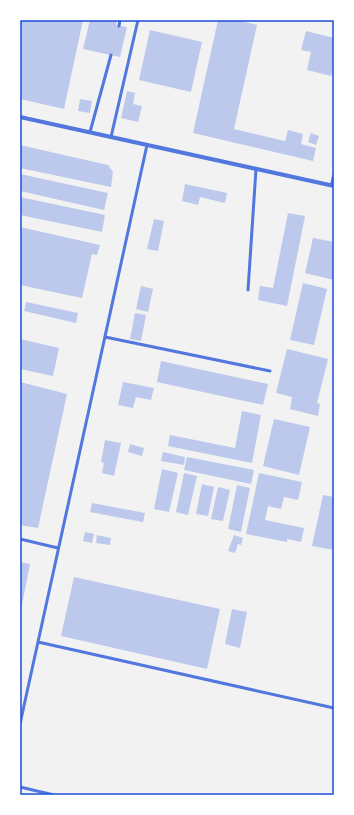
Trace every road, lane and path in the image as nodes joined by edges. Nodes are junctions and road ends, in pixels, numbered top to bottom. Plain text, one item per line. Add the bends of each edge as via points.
1 (120, 20) edge
2 (138, 20) edge
3 (119, 26) dead end
4 (111, 55) dead end
5 (20, 117) edge
6 (90, 132) junction
7 (111, 137) junction
8 (146, 145) junction
9 (256, 169) junction
10 (334, 176) edge
11 (333, 186) edge
12 (248, 290) dead end
13 (104, 337) junction
14 (270, 371) dead end
15 (20, 539) edge
16 (58, 548) junction
17 (38, 642) junction
18 (334, 708) edge
19 (20, 724) edge
20 (20, 787) edge
21 (54, 795) edge

1 - 3 lane
2 - 7 lane
4 - 6 lane
5 - 6 street
6 - 7 street
7 - 8 street
8 - 9 street
8 - 13 lane
9 - 11 street
9 - 12 lane
10 - 11 street
13 - 14 lane
13 - 16 lane
15 - 16 lane
16 - 17 lane
17 - 18 lane
17 - 19 lane
20 - 21 lane

